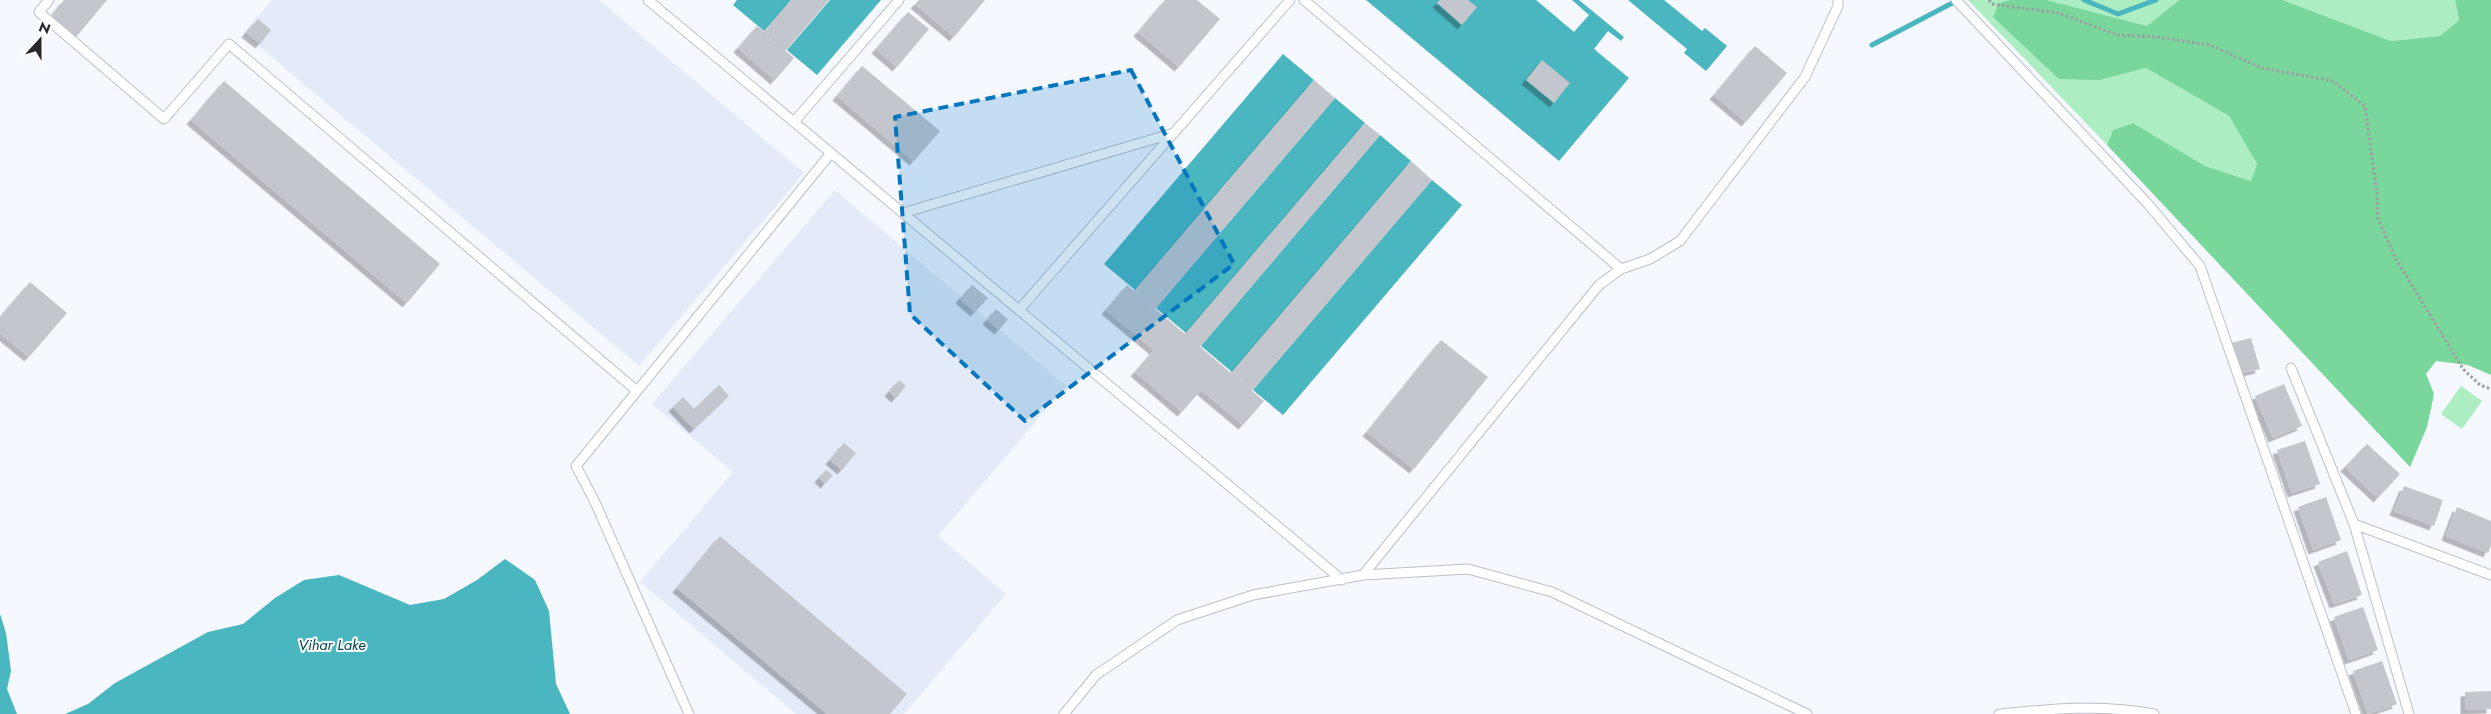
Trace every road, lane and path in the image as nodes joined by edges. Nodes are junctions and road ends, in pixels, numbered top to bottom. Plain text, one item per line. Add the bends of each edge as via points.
1 (49, 0) edge
2 (648, 0) edge
3 (899, 0) edge
4 (1290, 0) edge
5 (1304, 0) edge
6 (1838, 0) edge
7 (1956, 0) edge
8 (1988, 0) edge
9 (794, 122) junction
10 (1174, 133) junction
11 (831, 153) junction
12 (903, 213) junction
13 (1621, 270) junction
14 (1019, 310) junction
15 (2291, 368) dead end
16 (2491, 389) edge
17 (637, 391) junction
18 (2354, 524) junction
19 (1363, 575) junction
20 (2491, 575) edge
21 (1342, 580) junction
22 (689, 714) edge
23 (1064, 714) edge
24 (1805, 714) edge
25 (1999, 714) edge
26 (2154, 714) edge
27 (2356, 714) edge
28 (2409, 714) edge

1 - 17 lane via 39,12 164,119 229,44
2 - 9 lane
3 - 9 lane
4 - 10 lane
5 - 13 lane
6 - 13 lane via 1805,77 1680,242
7 - 27 lane via 2148,204 2200,266
8 - 16 path via 1992,4 2059,13 2117,35 2210,44 2262,68 2333,81 2365,106 2378,219 2396,259 2463,369 2480,385
9 - 11 lane
10 - 12 lane
10 - 14 lane
11 - 12 lane
11 - 17 lane
12 - 14 lane
13 - 19 lane via 1599,285
14 - 21 lane
15 - 18 lane
17 - 22 lane via 576,466
18 - 20 lane
18 - 28 lane
19 - 21 lane
19 - 24 lane via 1468,569 1552,592
21 - 23 lane via 1253,596 1177,620 1096,675
25 - 26 lane via 2066,708 2127,709

